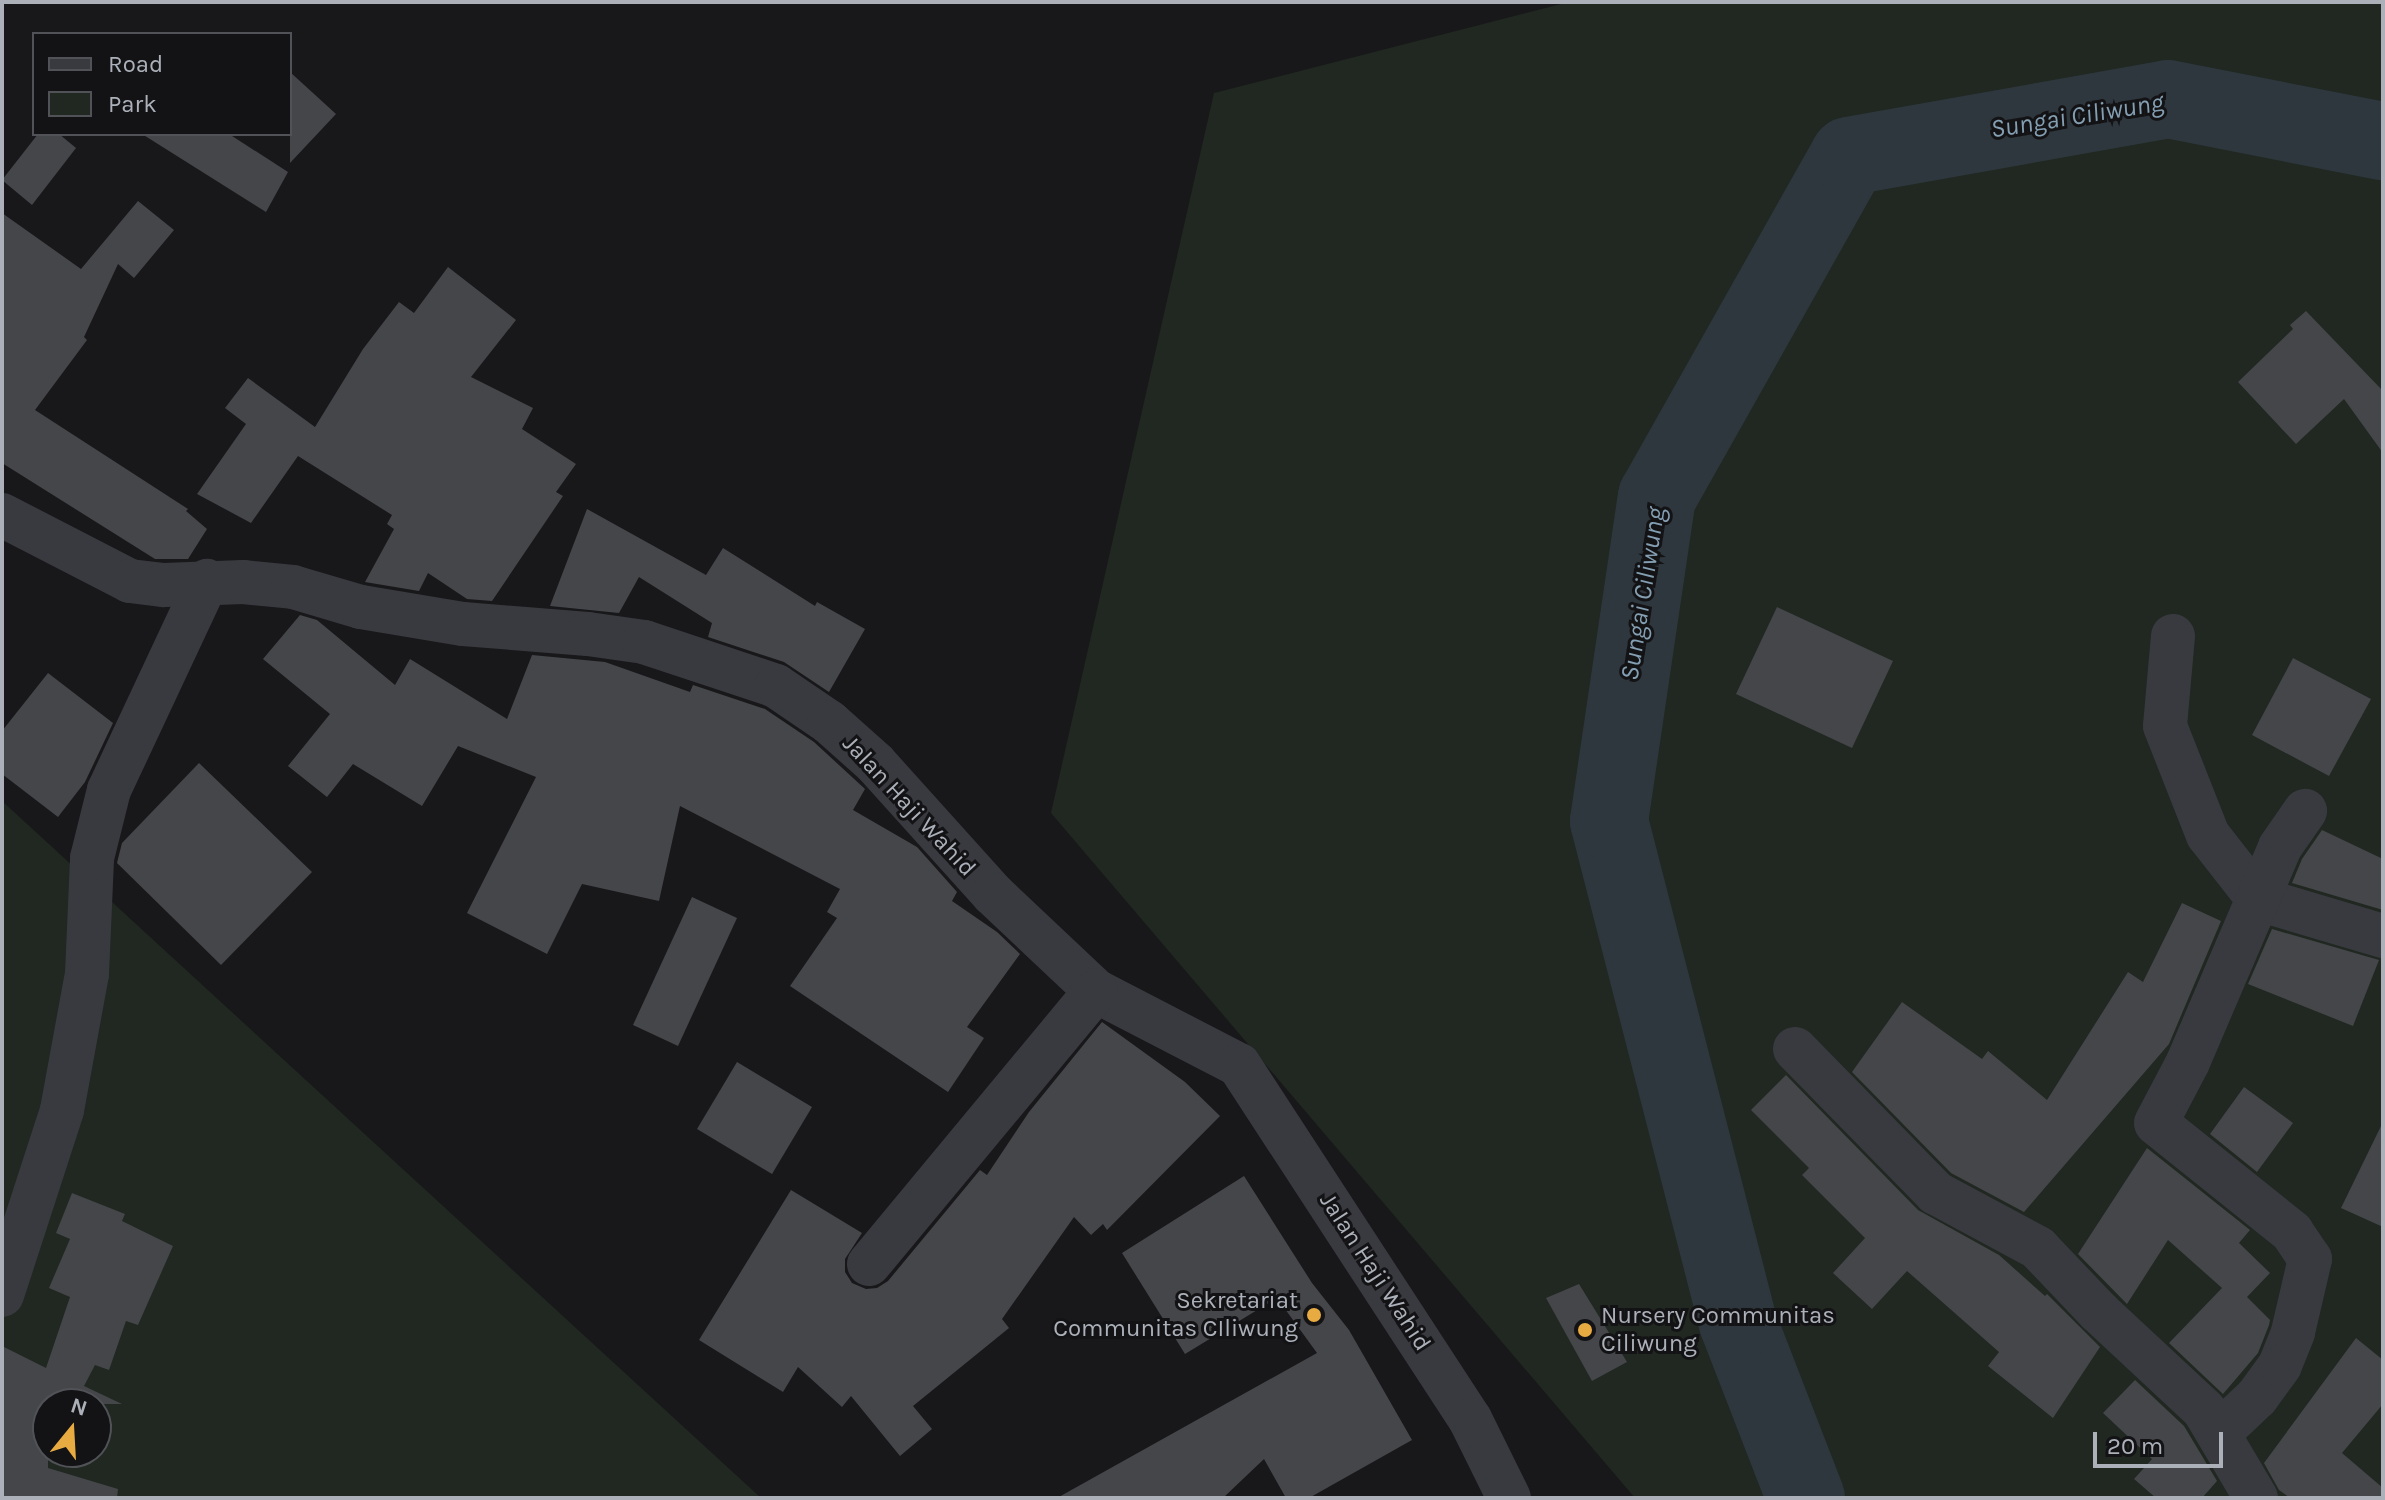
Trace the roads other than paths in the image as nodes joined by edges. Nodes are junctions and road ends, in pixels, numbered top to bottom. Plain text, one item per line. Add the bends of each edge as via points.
1 (2, 515) edge
2 (207, 581) junction
3 (2173, 636) dead end
4 (2305, 811) dead end
5 (2258, 899) junction
6 (2383, 936) edge
7 (1096, 991) junction
8 (1795, 1049) dead end
9 (869, 1264) dead end
10 (2, 1295) edge
11 (2219, 1433) junction
12 (1509, 1498) edge
13 (2256, 1498) edge

1 - 2 street, Jalan Haji Wahid via 130,581
2 - 7 street, Jalan Haji Wahid via 293,587 361,607 463,624 644,642 776,686 829,722 875,763 993,894
2 - 10 street via 109,790 92,858 87,974 62,1110
3 - 5 street via 2165,726 2208,835
4 - 5 street via 2280,847
5 - 6 street
5 - 11 street via 2156,1123 2292,1232 2310,1259 2280,1365 2257,1397
7 - 9 street
7 - 12 street, Jalan Haji Wahid via 1239,1065 1470,1419
8 - 11 street via 1936,1193 2038,1248 2204,1410
11 - 13 street

